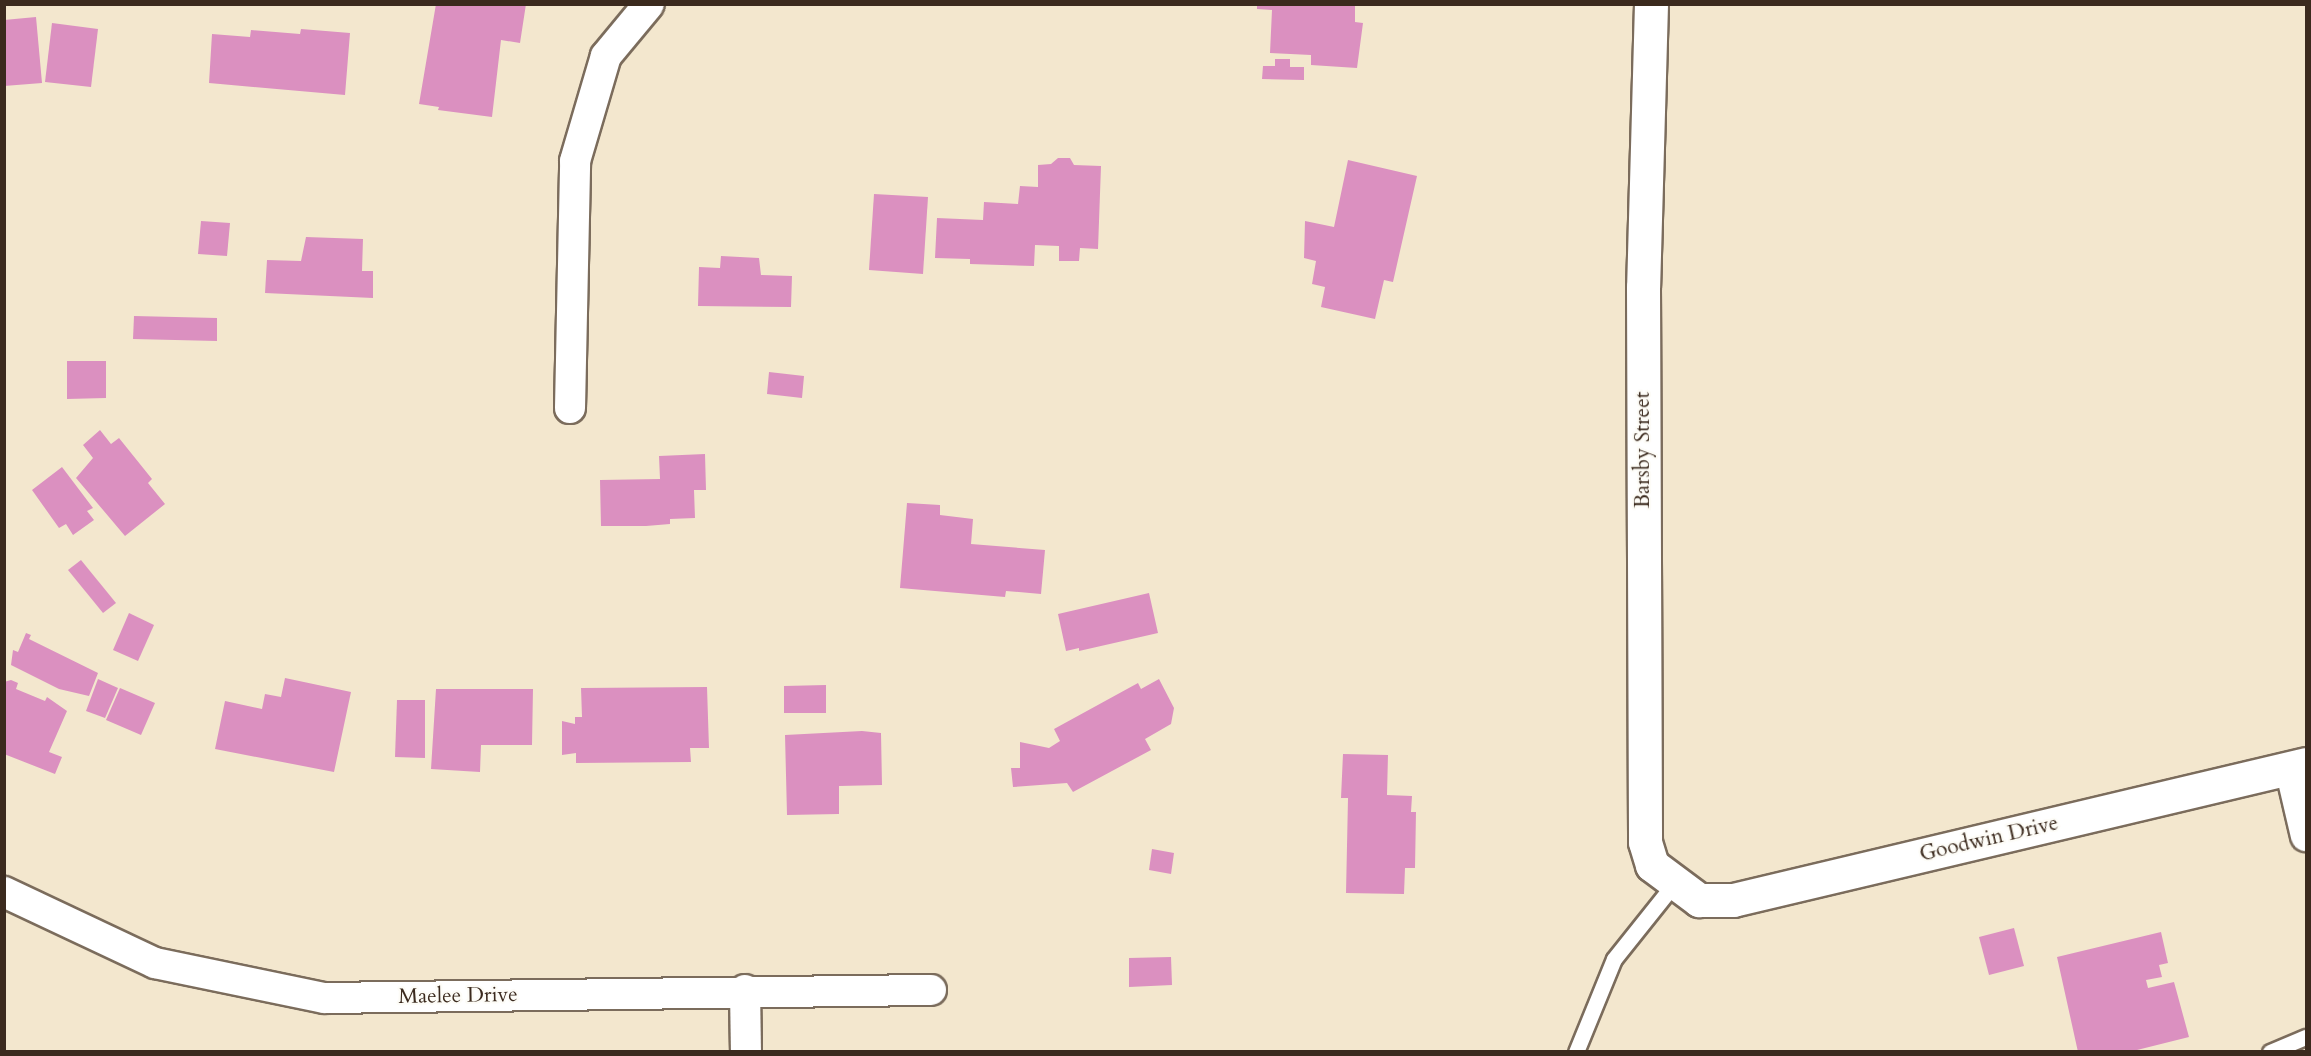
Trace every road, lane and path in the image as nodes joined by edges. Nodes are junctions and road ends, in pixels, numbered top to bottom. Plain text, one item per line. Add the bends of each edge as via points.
1 (649, 4) edge
2 (1651, 4) edge
3 (570, 408) dead end
4 (2298, 766) edge
5 (2307, 836) edge
6 (1673, 885) junction
7 (4, 892) edge
8 (745, 990) junction
9 (931, 990) dead end
10 (2307, 1037) edge
11 (746, 1052) edge
12 (1576, 1052) edge
13 (2270, 1052) edge

1 - 3 street via 606,56 575,161
2 - 6 street, Barsby Street via 1643,287 1645,842 1652,865
4 - 5 street
4 - 6 street, Goodwin Drive via 1733,900 1699,900
6 - 12 lane via 1614,959
7 - 8 street, Maelee Drive via 154,963 324,998
8 - 9 street, Maelee Drive
8 - 11 street
10 - 13 lane

